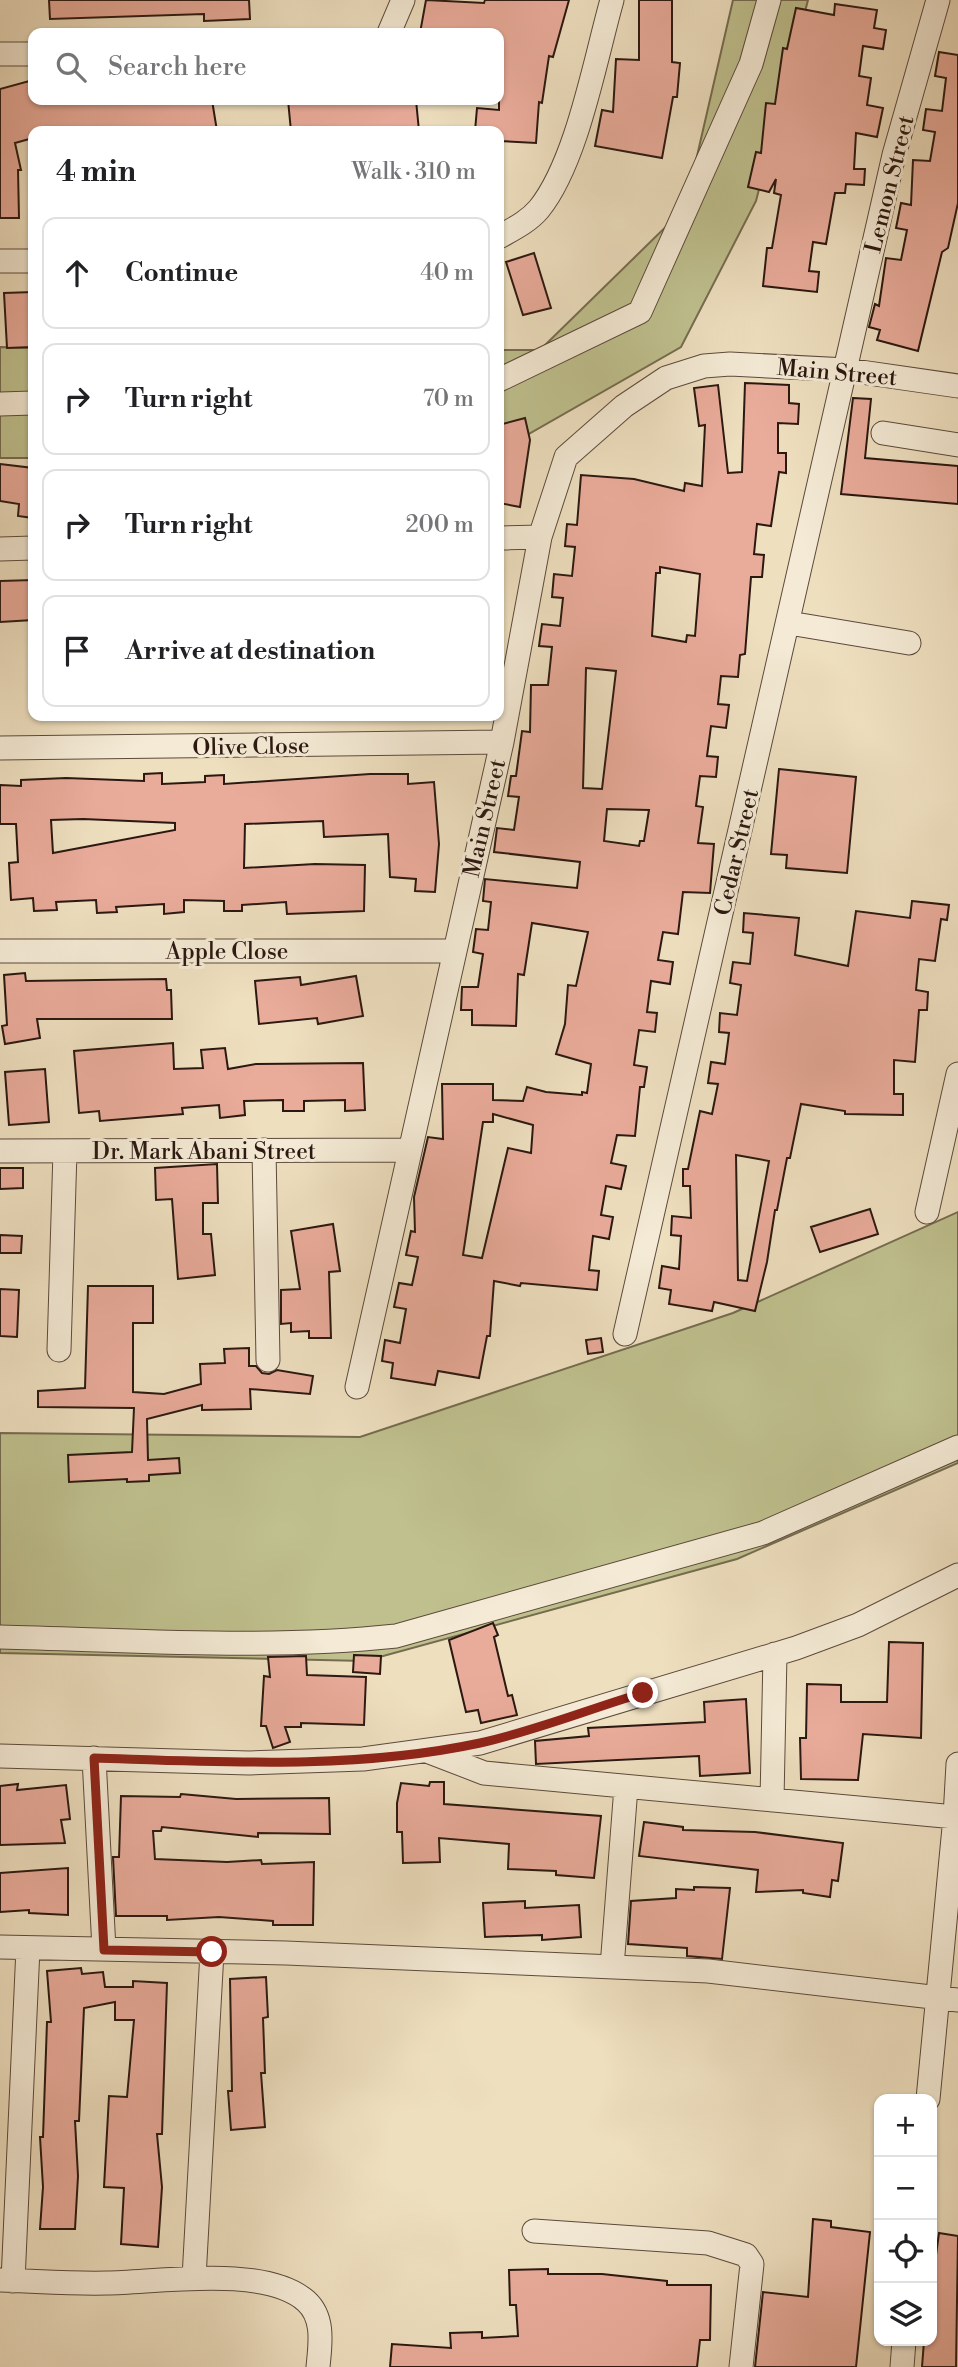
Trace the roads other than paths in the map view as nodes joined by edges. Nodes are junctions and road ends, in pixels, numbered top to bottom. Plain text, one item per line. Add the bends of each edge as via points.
1 (403, 0) edge
2 (612, 0) edge
3 (769, 0) edge
4 (938, 0) edge
5 (391, 28) edge
6 (0, 54) edge
7 (28, 54) edge
8 (504, 234) edge
9 (0, 261) edge
10 (28, 261) edge
11 (847, 370) junction
12 (504, 378) edge
13 (958, 386) edge
14 (28, 403) edge
15 (0, 404) edge
16 (883, 433) dead end
17 (957, 440) edge
18 (540, 537) junction
19 (504, 538) edge
20 (28, 548) edge
21 (0, 549) edge
22 (789, 623) junction
23 (908, 642) dead end
24 (502, 742) junction
25 (0, 748) edge
26 (0, 951) edge
27 (454, 951) junction
28 (958, 1073) edge
29 (264, 1150) junction
30 (409, 1150) junction
31 (0, 1151) edge
32 (65, 1151) junction
33 (927, 1212) dead end
34 (625, 1334) dead end
35 (58, 1350) dead end
36 (268, 1360) dead end
37 (357, 1387) dead end
38 (958, 1447) edge
39 (957, 1580) edge
40 (0, 1637) edge
41 (775, 1654) junction
42 (424, 1750) junction
43 (0, 1756) edge
44 (94, 1758) junction
45 (958, 1764) edge
46 (626, 1787) junction
47 (772, 1800) junction
48 (956, 1817) edge
49 (0, 1947) edge
50 (28, 1948) junction
51 (104, 1950) junction
52 (212, 1952) junction
53 (612, 1968) junction
54 (948, 1999) edge
55 (929, 2094) edge
56 (534, 2231) dead end
57 (194, 2278) junction
58 (7, 2280) edge
59 (904, 2346) edge
60 (318, 2367) edge
61 (741, 2367) edge
62 (902, 2367) edge

1 - 5 street
2 - 8 street via 564,168 538,210
3 - 12 street via 751,64 640,312
4 - 11 street, Lemon Street via 894,155
6 - 7 street
9 - 10 street
11 - 13 street, Main Street
11 - 18 street, Main Street via 730,364 704,366 666,379 624,406 566,457
11 - 22 street, Cedar Street
14 - 15 street
16 - 17 street
18 - 19 street
18 - 24 street, Main Street
20 - 21 street
22 - 23 street
22 - 34 street, Cedar Street
24 - 25 street, Olive Close
24 - 27 street, Main Street
26 - 27 street, Apple Close
27 - 30 street, Main Street
28 - 33 street
29 - 30 street, Dr. Mark Abani Street
29 - 32 street, Dr. Mark Abani Street
29 - 36 street
30 - 37 street, Main Street
31 - 32 street, Dr. Mark Abani Street
32 - 35 street
38 - 40 street via 762,1533 396,1636 261,1643
39 - 41 street via 858,1625
41 - 42 street via 480,1743
41 - 47 street
42 - 44 street via 363,1759 248,1763
42 - 46 street via 484,1773
43 - 44 street
44 - 51 street
45 - 48 street
46 - 47 street
46 - 53 street
47 - 48 street
48 - 54 street
49 - 50 street
50 - 51 street
50 - 58 street
51 - 52 street
52 - 53 street
52 - 57 street
53 - 54 street via 708,1971
54 - 55 street
56 - 61 street via 708,2243 746,2255 752,2264
57 - 58 street via 107,2283
57 - 60 street via 277,2283 307,2302 319,2318
59 - 62 street

